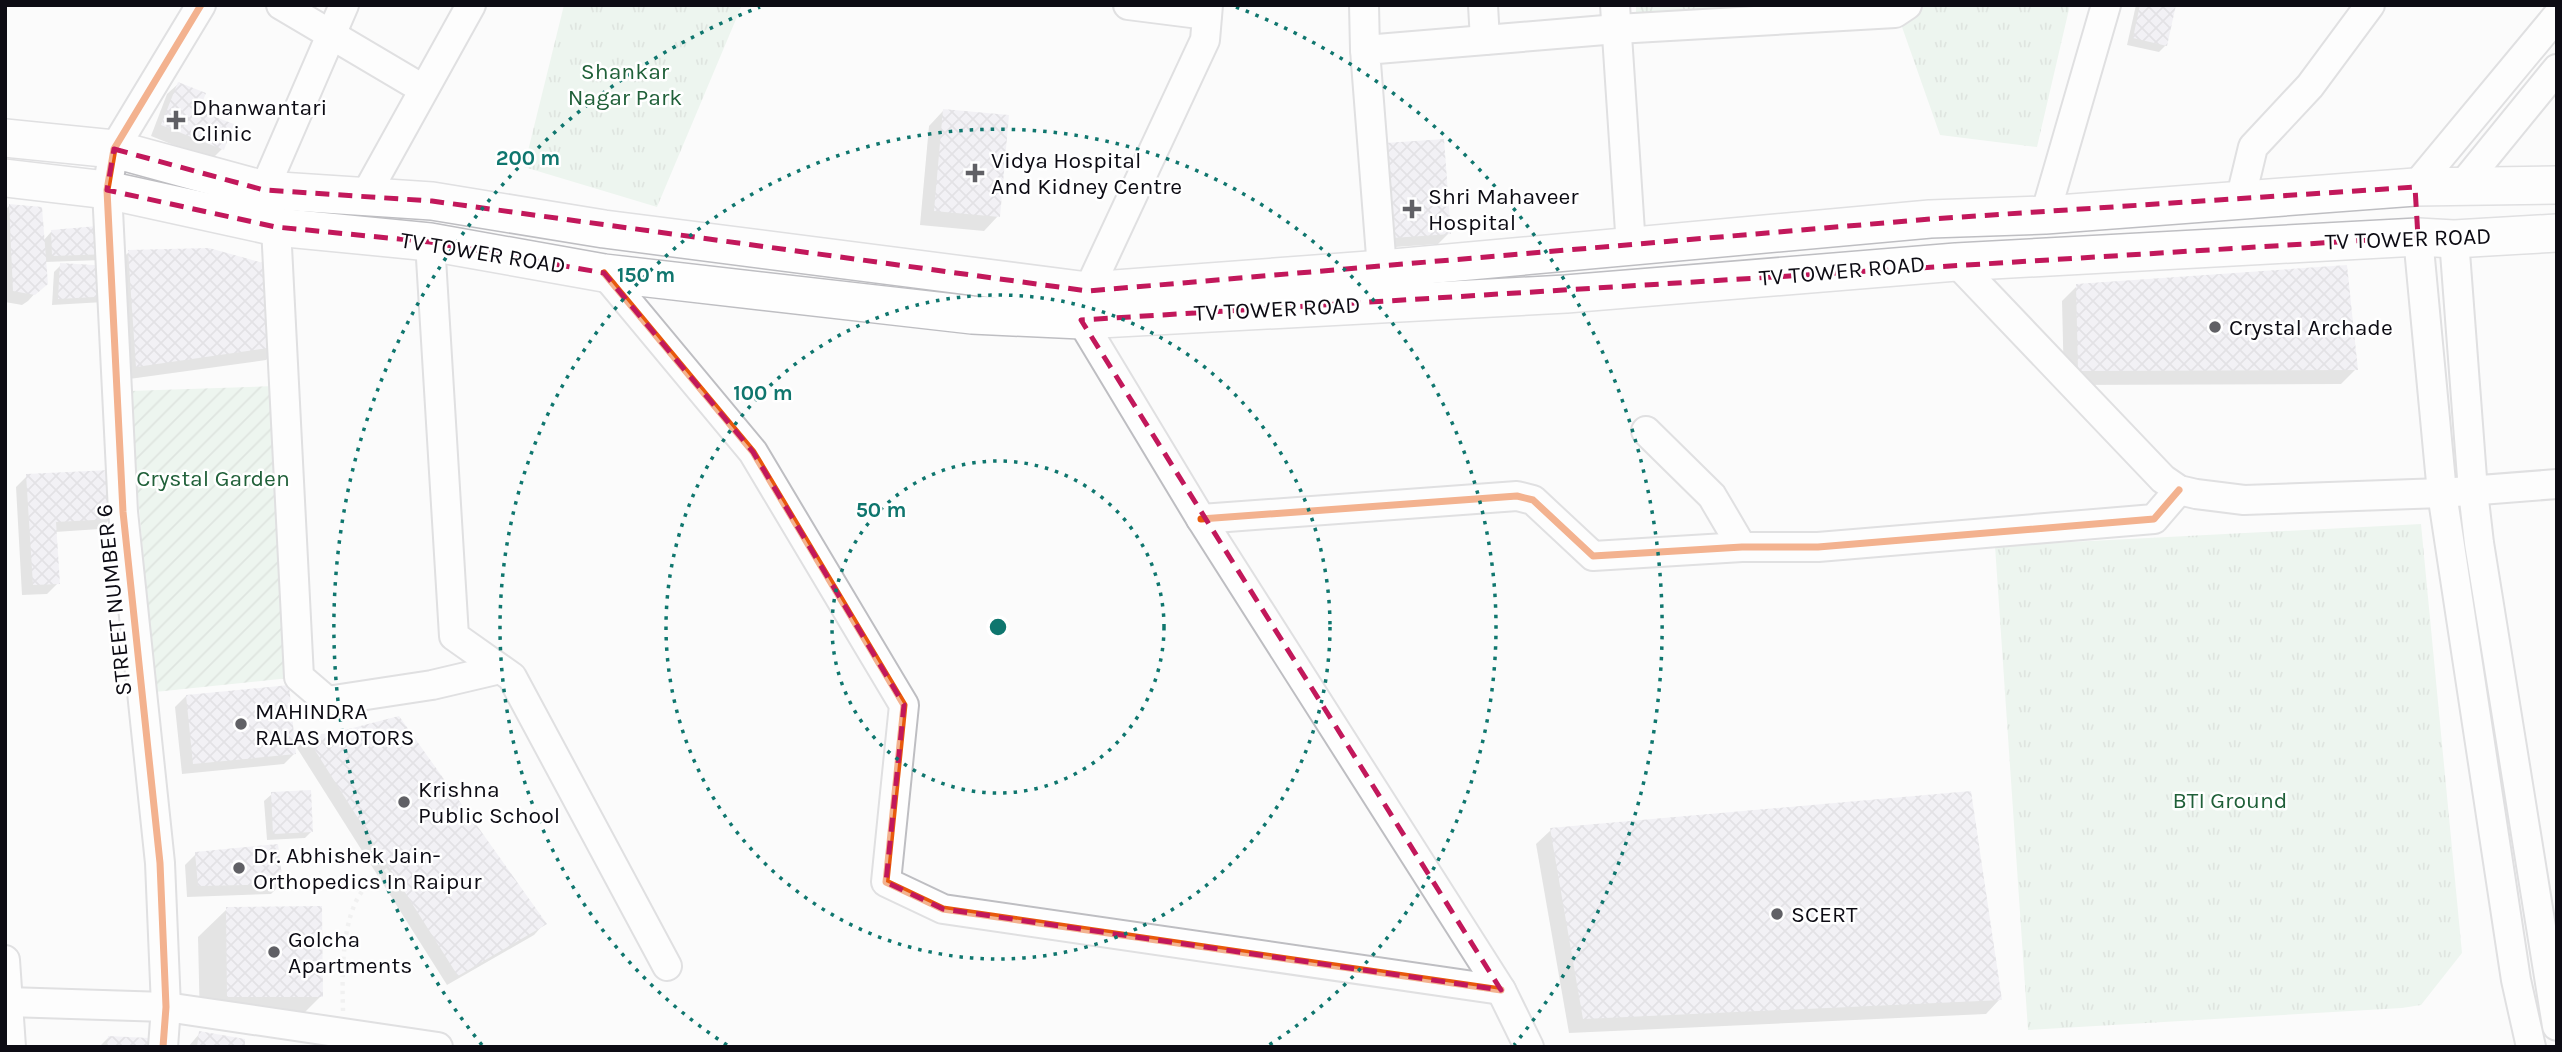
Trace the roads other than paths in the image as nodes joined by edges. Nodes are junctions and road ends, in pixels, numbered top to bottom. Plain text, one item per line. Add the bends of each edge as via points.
1 (201, 5) edge
2 (281, 5) edge
3 (344, 5) edge
4 (471, 5) edge
5 (1128, 5) edge
6 (1364, 5) edge
7 (1483, 5) edge
8 (1907, 5) edge
9 (2106, 5) edge
10 (2370, 5) edge
11 (1208, 10) edge
12 (2557, 16) edge
13 (1616, 17) edge
14 (330, 34) junction
15 (1485, 40) junction
16 (1365, 50) junction
17 (2557, 69) edge
18 (423, 89) junction
19 (5, 138) edge
20 (114, 149) junction
21 (5, 178) edge
22 (2557, 185) edge
23 (2415, 187) junction
24 (2460, 188) junction
25 (107, 190) junction
26 (264, 190) junction
27 (365, 195) junction
28 (2240, 201) junction
29 (2045, 215) junction
30 (276, 227) junction
31 (2557, 233) edge
32 (2418, 237) junction
33 (2454, 239) junction
34 (430, 242) junction
35 (1631, 247) junction
36 (1956, 262) junction
37 (1381, 269) junction
38 (604, 273) junction
39 (1085, 306) junction
40 (1646, 431) dead end
41 (2557, 484) edge
42 (2179, 490) junction
43 (2473, 491) junction
44 (2442, 493) junction
45 (1201, 519) junction
46 (1742, 547) junction
47 (500, 669) junction
48 (2510, 723) junction
49 (2477, 727) junction
50 (2550, 943) edge
51 (5, 960) edge
52 (667, 966) dead end
53 (1501, 990) junction
54 (8, 1002) junction
55 (166, 1007) junction
56 (2557, 1026) edge
57 (384, 1043) edge
58 (11, 1047) edge
59 (163, 1047) edge
60 (438, 1047) edge
61 (1529, 1047) edge
62 (2531, 1047) edge

1 - 20 street
2 - 14 street
3 - 14 street
4 - 18 street
5 - 11 street
6 - 16 street
7 - 15 street
8 - 13 street via 1895,13
9 - 29 street
10 - 28 street via 2309,86 2253,146
11 - 39 street via 1205,40
12 - 23 street
13 - 15 street
13 - 35 street
14 - 18 street
14 - 26 street
15 - 16 street
16 - 37 street
17 - 24 street
18 - 27 street
19 - 20 main road, TV TOWER ROAD
20 - 25 street, STREET NUMBER 6
20 - 26 main road, TV TOWER ROAD
21 - 25 main road, TV TOWER ROAD
22 - 24 main road, TV TOWER ROAD
23 - 24 main road, TV TOWER ROAD
23 - 28 main road, TV TOWER ROAD
23 - 32 main road
24 - 33 main road
25 - 30 main road, TV TOWER ROAD
25 - 55 street, STREET NUMBER 6 via 124,512 160,863
26 - 27 main road, TV TOWER ROAD
27 - 39 main road, TV TOWER ROAD via 432,201
28 - 29 main road, TV TOWER ROAD
29 - 35 main road, TV TOWER ROAD via 1930,219
30 - 34 main road, TV TOWER ROAD
30 - 47 street via 299,677 327,701
31 - 33 main road, TV TOWER ROAD
32 - 33 main road, TV TOWER ROAD
32 - 36 main road, TV TOWER ROAD
32 - 44 street
33 - 43 street
34 - 38 main road, TV TOWER ROAD
34 - 47 street via 454,636
35 - 37 main road, TV TOWER ROAD
36 - 39 main road, TV TOWER ROAD via 1566,294
36 - 42 street via 2144,460
37 - 39 main road, TV TOWER ROAD
38 - 39 main road, TV TOWER ROAD via 972,315
38 - 53 street via 753,452 904,705 886,882 943,909
39 - 45 street
40 - 46 street via 1712,496
41 - 43 street
42 - 44 street via 2244,500
42 - 46 street via 2154,519 1818,547
43 - 44 street
43 - 48 street
44 - 49 street
45 - 46 street via 1517,496 1533,500 1593,556
45 - 53 street
47 - 52 street via 512,677
48 - 49 street
48 - 50 street
49 - 62 street via 2516,980
50 - 56 street
51 - 54 street
53 - 61 street
54 - 55 street
54 - 58 street
55 - 57 street
55 - 59 street, STREET NUMBER 6
57 - 60 street

